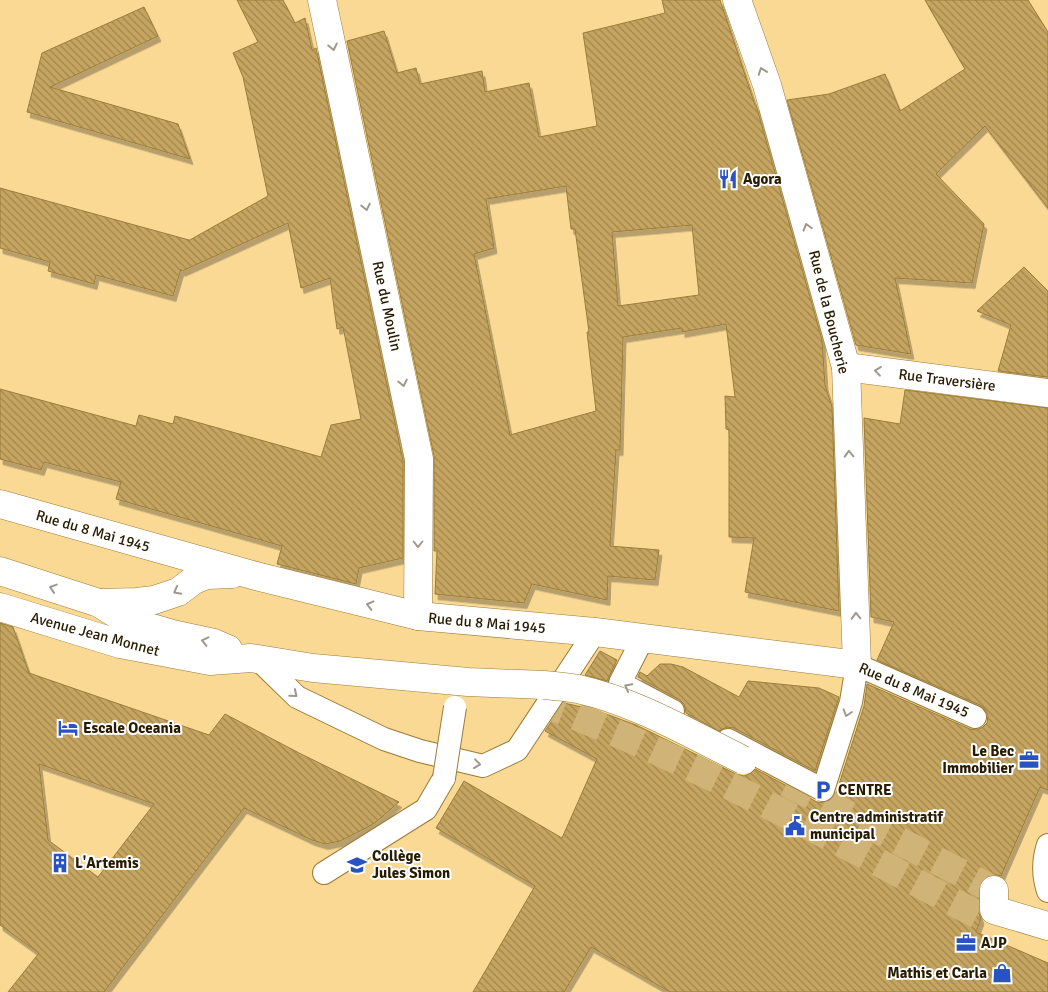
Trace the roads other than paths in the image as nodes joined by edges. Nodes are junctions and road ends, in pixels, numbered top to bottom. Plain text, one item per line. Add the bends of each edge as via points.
1 (322, 0) edge
2 (737, 0) edge
3 (846, 367) junction
4 (1048, 393) edge
5 (0, 504) edge
6 (0, 571) edge
7 (256, 576) junction
8 (98, 603) junction
9 (0, 607) edge
10 (418, 616) junction
11 (595, 632) junction
12 (643, 638) junction
13 (255, 659) junction
14 (858, 665) junction
15 (468, 682) junction
16 (975, 717) dead end
17 (743, 760) dead end
18 (1048, 845) edge
19 (324, 873) dead end
20 (1048, 891) edge
21 (994, 900) tunnel mouth
22 (1048, 926) edge

1 -> 10 street, Rue du Moulin via 419,459
3 -> 2 street, Rue de la Boucherie via 767,85
4 -> 3 street, Rue Traversière
14 -> 3 street, Rue de la Boucherie
5 - 7 street, Rue du 8 Mai 1945
8 -> 6 street, Avenue Jean Monnet
7 -> 8 street via 207,575 178,592 154,600
10 -> 7 street, Rue du 8 Mai 1945
13 -> 8 street, Avenue Jean Monnet via 214,643 128,621
9 - 13 street, Avenue Jean Monnet via 120,644 168,654 210,661
10 - 11 street, Rue du 8 Mai 1945
11 - 12 street, Rue du 8 Mai 1945
13 -> 11 lane via 297,697 384,739 483,766 517,750
12 - 14 street, Rue du 8 Mai 1945
14 -> 12 lane via 851,702 823,790 620,683
13 - 15 street, Avenue Jean Monnet via 313,668
14 - 16 lane, Rue du 8 Mai 1945
15 - 17 street, Avenue Jean Monnet, bridge via 501,684 540,693 578,689 663,720
15 - 19 lane, bridge via 455,707 444,778 426,809
18 - 20 lane via 1044,866
21 - 22 street

